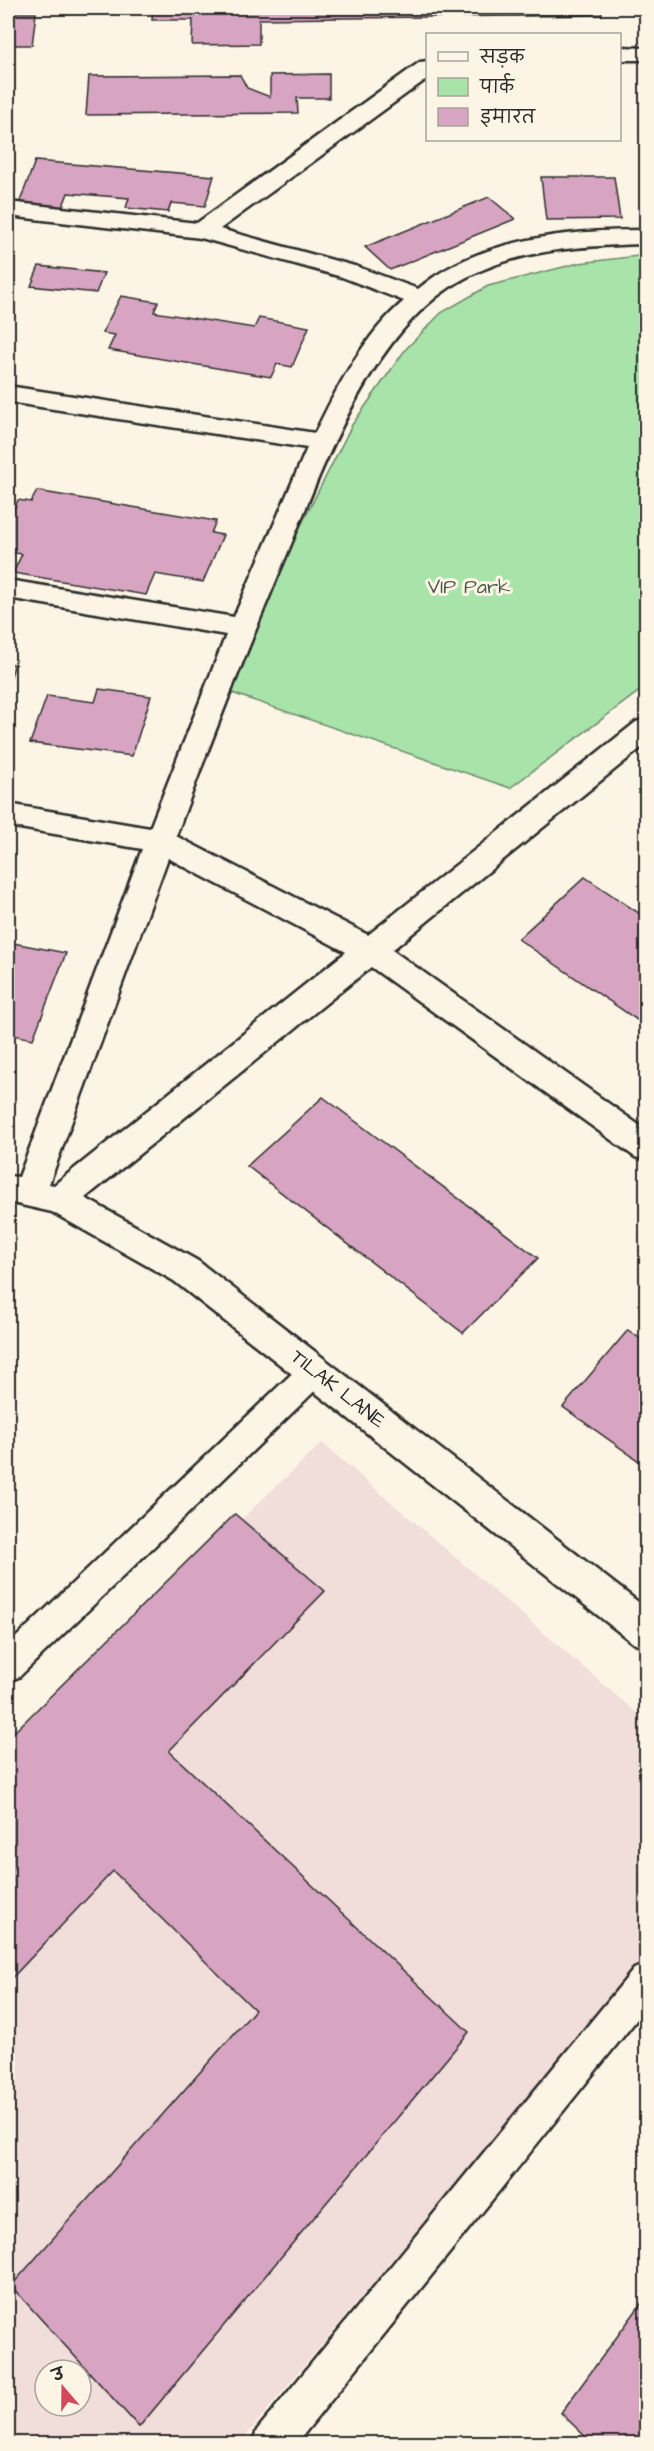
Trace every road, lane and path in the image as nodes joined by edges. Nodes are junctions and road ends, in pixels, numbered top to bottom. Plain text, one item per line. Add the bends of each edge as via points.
1 (621, 54) edge
2 (646, 54) edge
3 (426, 68) edge
4 (8, 209) edge
5 (202, 231) junction
6 (646, 237) edge
7 (422, 299) junction
8 (8, 394) edge
9 (322, 442) junction
10 (8, 589) edge
11 (243, 628) junction
12 (646, 729) edge
13 (8, 815) edge
14 (160, 841) junction
15 (369, 950) junction
16 (646, 1148) edge
17 (32, 1194) edge
18 (315, 1371) junction
19 (646, 1630) edge
20 (8, 1666) edge
21 (646, 1982) edge
22 (271, 2444) edge

1 - 2 street
3 - 5 street
4 - 5 street
5 - 7 street via 350,272
6 - 7 street via 582,240 485,260 447,279
7 - 9 street via 377,348
8 - 9 street
9 - 11 street
10 - 11 street
11 - 14 street
12 - 15 street
13 - 14 street
14 - 15 street
14 - 17 street
15 - 16 street
15 - 17 street
17 - 18 street, TILAK LANE via 186,1271
18 - 19 street, TILAK LANE
18 - 20 lane
21 - 22 lane

